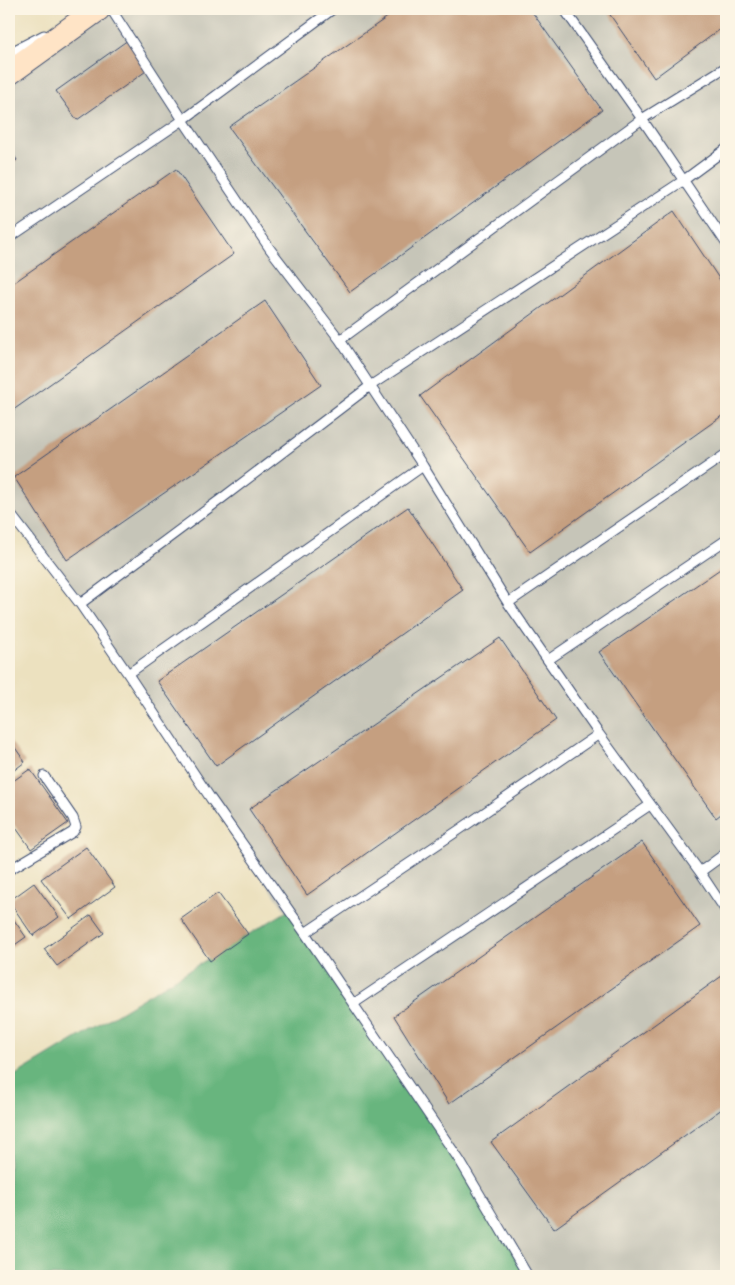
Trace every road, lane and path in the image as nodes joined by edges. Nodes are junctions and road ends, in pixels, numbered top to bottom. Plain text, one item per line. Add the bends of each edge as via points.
1 (97, 9) edge
2 (110, 9) edge
3 (333, 9) edge
4 (564, 9) edge
5 (9, 53) edge
6 (726, 67) edge
7 (9, 73) edge
8 (642, 119) junction
9 (183, 120) junction
10 (726, 148) edge
11 (684, 180) junction
12 (9, 238) edge
13 (726, 243) edge
14 (340, 340) junction
15 (370, 386) junction
16 (726, 454) edge
17 (423, 466) junction
18 (9, 512) edge
19 (726, 540) edge
20 (508, 603) junction
21 (80, 604) junction
22 (548, 660) junction
23 (128, 674) junction
24 (599, 734) junction
25 (44, 776) dead end
26 (650, 805) junction
27 (726, 853) edge
28 (9, 870) edge
29 (700, 872) junction
30 (726, 911) edge
31 (305, 933) junction
32 (353, 1004) junction
33 (528, 1276) edge

1 - 5 lane
1 - 7 street
2 - 9 lane
3 - 9 lane
4 - 8 lane
6 - 8 lane
8 - 11 lane
8 - 14 lane
9 - 12 lane
9 - 14 lane via 270,249
10 - 11 lane
11 - 13 lane
11 - 15 lane
14 - 15 lane
15 - 17 lane
15 - 21 lane
16 - 20 lane
17 - 20 lane
17 - 23 lane
18 - 21 lane
19 - 22 lane
20 - 22 lane
21 - 23 lane
22 - 24 lane
23 - 31 lane
24 - 26 lane
24 - 31 lane
25 - 28 lane via 76,827
26 - 29 lane
26 - 32 lane
27 - 29 lane
29 - 30 lane
31 - 32 lane
32 - 33 lane via 460,1161

